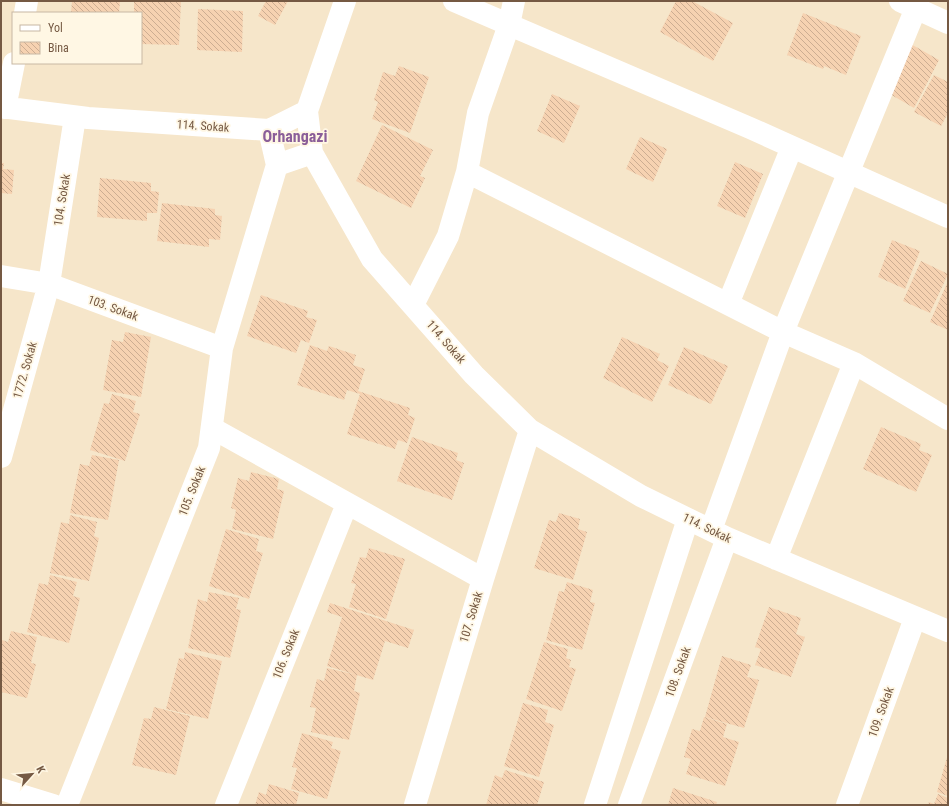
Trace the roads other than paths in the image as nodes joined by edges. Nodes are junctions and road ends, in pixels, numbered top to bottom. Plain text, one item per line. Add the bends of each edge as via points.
1 (28, 1) edge
2 (345, 1) edge
3 (454, 1) edge
4 (514, 1) edge
5 (908, 4) edge
6 (25, 12) edge
7 (948, 23) edge
8 (509, 25) junction
9 (14, 64) edge
10 (3, 108) edge
11 (307, 111) junction
12 (75, 117) junction
13 (269, 130) junction
14 (792, 147) junction
15 (312, 153) junction
16 (277, 164) junction
17 (467, 172) junction
18 (848, 172) junction
19 (948, 217) edge
20 (1, 276) edge
21 (49, 284) junction
22 (728, 304) junction
23 (413, 305) junction
24 (783, 332) junction
25 (222, 348) junction
26 (854, 364) junction
27 (948, 419) edge
28 (212, 428) junction
29 (530, 430) junction
30 (1, 457) edge
31 (347, 504) junction
32 (688, 519) junction
33 (719, 534) junction
34 (776, 559) junction
35 (483, 579) junction
36 (915, 618) junction
37 (948, 631) edge
38 (1, 789) edge
39 (53, 805) edge
40 (67, 805) edge
41 (226, 805) edge
42 (415, 805) edge
43 (595, 805) edge
44 (629, 805) edge
45 (847, 805) edge

1 - 6 street
2 - 11 street
3 - 8 street
4 - 8 street
5 - 7 street
5 - 18 street, 108. Sokak
8 - 14 street
8 - 17 street via 478,113
9 - 10 street
10 - 12 street, 114. Sokak
11 - 13 street
11 - 15 street, 114. Sokak
12 - 13 street, 114. Sokak
12 - 21 street, 104. Sokak
13 - 16 street
14 - 18 street
14 - 22 street
15 - 16 street
15 - 23 street, 114. Sokak via 372,259
16 - 25 street, 105. Sokak
17 - 22 street
17 - 23 street via 448,236
18 - 19 street
18 - 24 street, 108. Sokak
20 - 21 street, 103. Sokak
21 - 25 street, 103. Sokak
21 - 30 street, 1772. Sokak
22 - 24 street
23 - 29 street, 114. Sokak via 474,375
24 - 26 street
24 - 33 street, 108. Sokak
25 - 28 street, 105. Sokak
26 - 27 street
26 - 34 street
28 - 31 street
28 - 40 street, 105. Sokak via 209,448
29 - 32 street, 114. Sokak via 641,496
29 - 35 street, 107. Sokak
31 - 35 street
31 - 41 street, 106. Sokak
32 - 33 street, 114. Sokak
32 - 43 street
33 - 34 street, 114. Sokak
33 - 44 street, 108. Sokak
34 - 36 street, 114. Sokak
35 - 42 street, 107. Sokak
36 - 37 street, 114. Sokak
36 - 45 street, 109. Sokak
38 - 39 street

